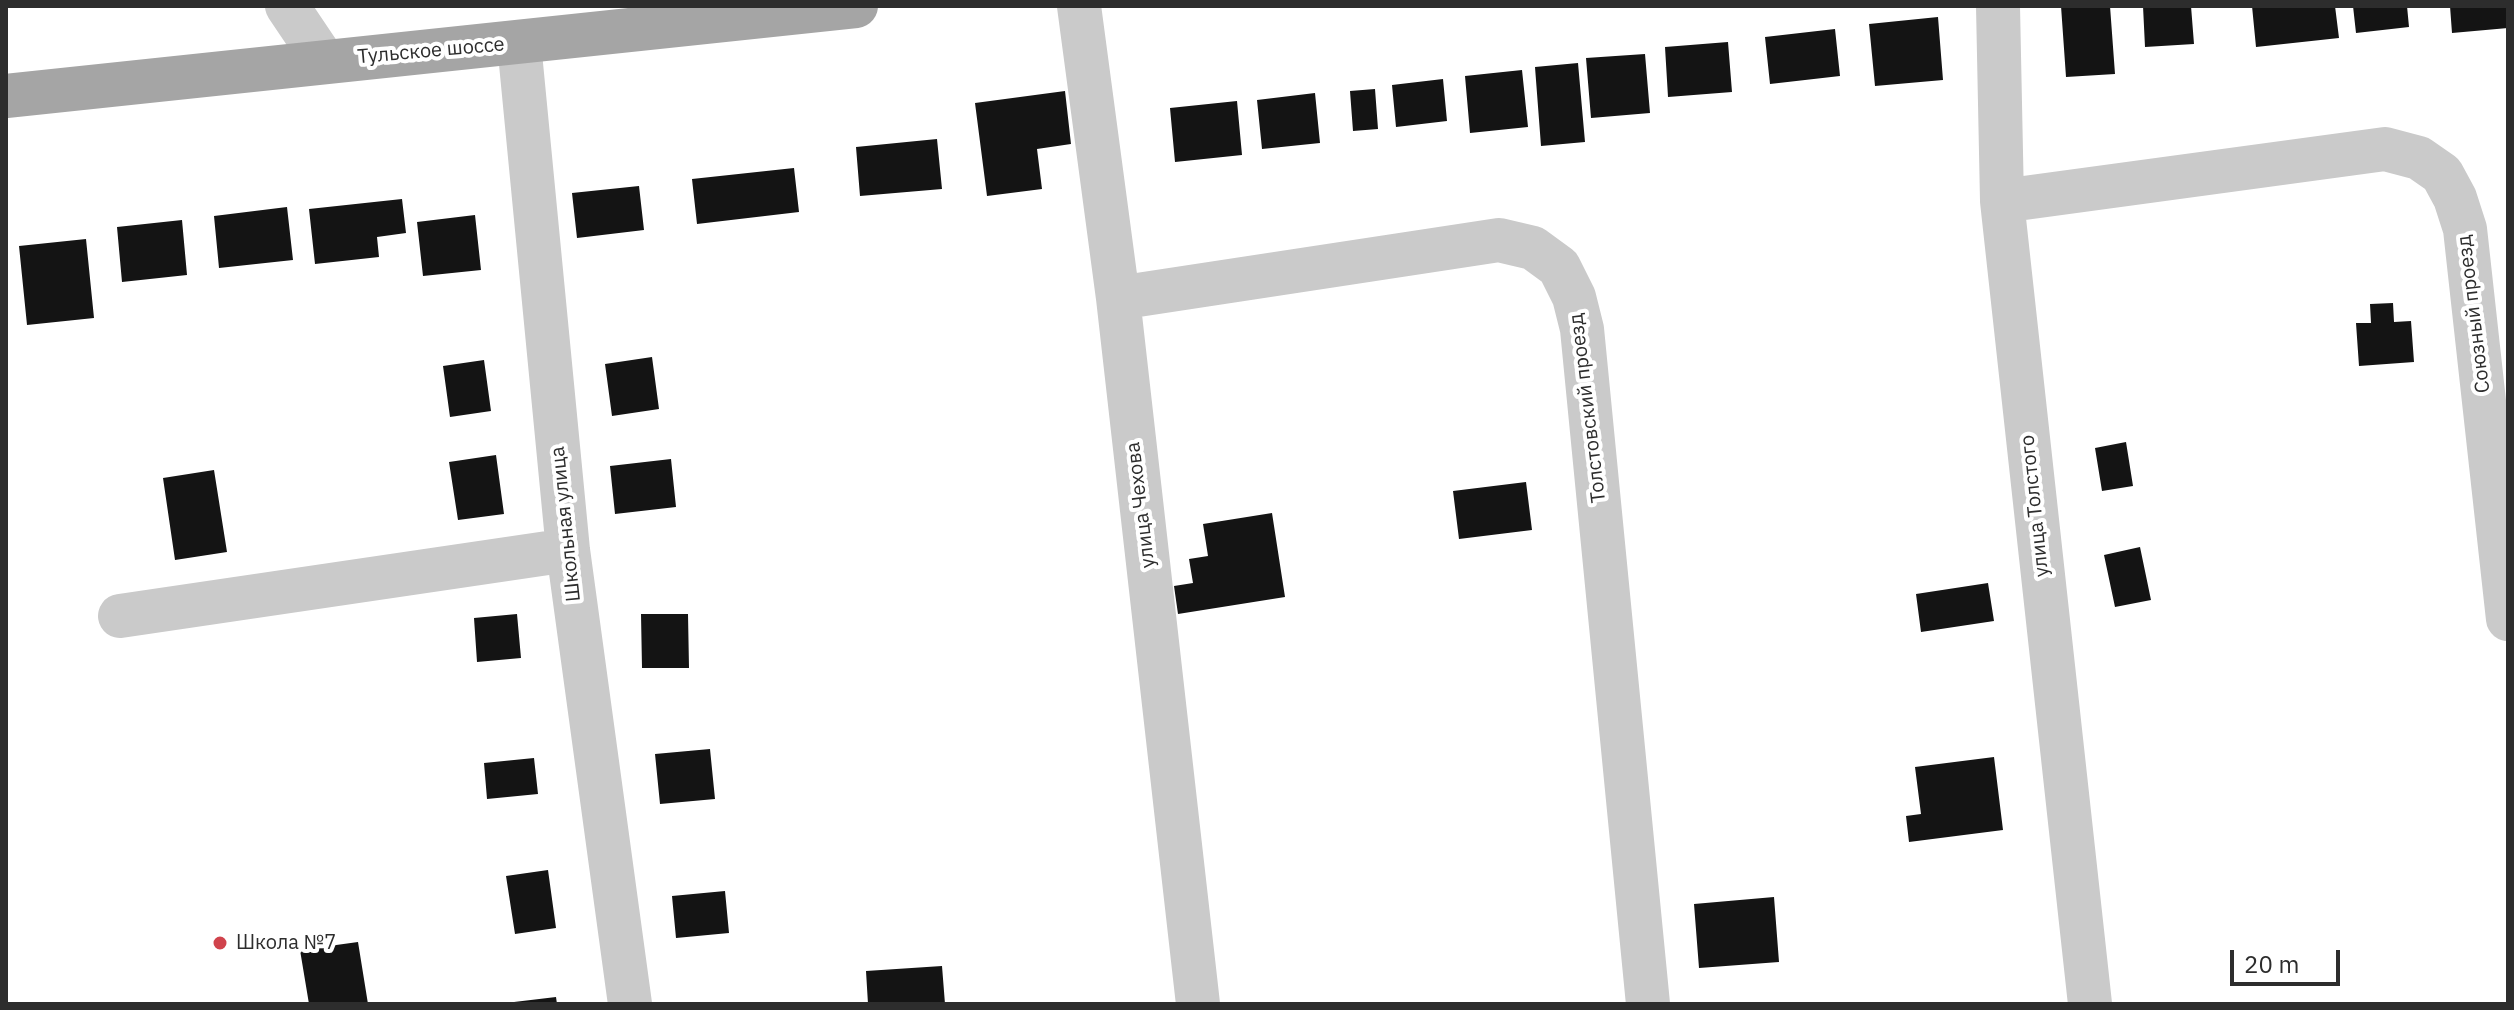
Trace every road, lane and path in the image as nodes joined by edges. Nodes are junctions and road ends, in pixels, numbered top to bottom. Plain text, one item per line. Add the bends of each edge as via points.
1 (287, 6) edge
2 (856, 6) edge
3 (1079, 6) edge
4 (1998, 6) edge
5 (629, 19) edge
6 (519, 43) junction
7 (324, 61) junction
8 (6, 96) edge
9 (2002, 201) junction
10 (1118, 298) junction
11 (568, 550) junction
12 (120, 616) dead end
13 (2508, 619) edge
14 (630, 1004) edge
15 (1198, 1004) edge
16 (1648, 1004) edge
17 (2090, 1004) edge

1 - 7 street
2 - 5 main road, Тульское шоссе
3 - 10 street, улица Чехова
4 - 9 street, улица Толстого
5 - 6 main road, Тульское шоссе
6 - 7 main road, Тульское шоссе
6 - 11 street, Школьная улица
7 - 8 main road, Тульское шоссе
9 - 13 street, Союзный проезд via 2385,149 2419,158 2442,174 2465,229
9 - 17 street, улица Толстого
10 - 15 street, улица Чехова
10 - 16 street, Толстовский проезд via 1499,240 1533,248 1559,267 1582,329
11 - 12 street
11 - 14 street, Школьная улица

